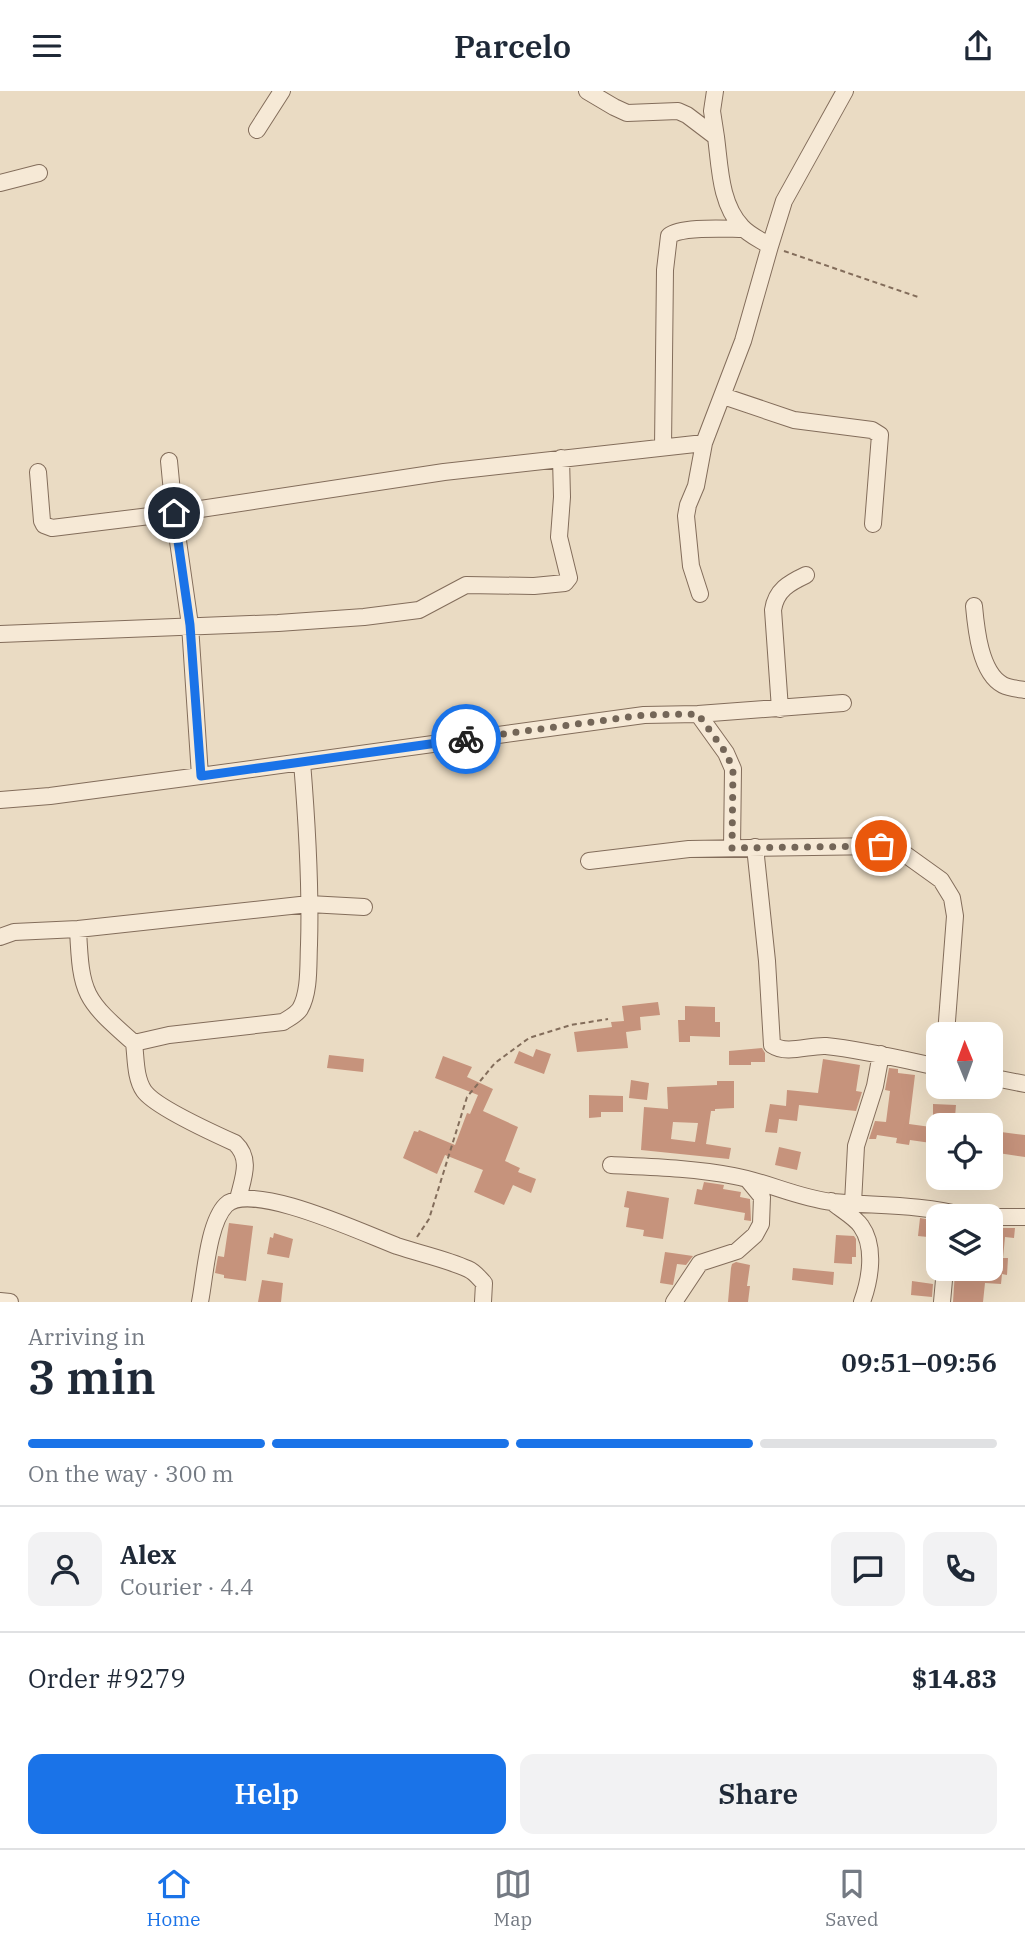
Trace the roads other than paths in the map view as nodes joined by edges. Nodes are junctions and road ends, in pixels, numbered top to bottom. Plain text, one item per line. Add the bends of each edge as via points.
1 (282, 91) edge
2 (587, 91) edge
3 (715, 91) edge
4 (845, 91) edge
5 (257, 130) dead end
6 (716, 137) junction
7 (39, 173) dead end
8 (0, 183) edge
9 (743, 229) junction
10 (770, 246) junction
11 (723, 395) junction
12 (704, 443) junction
13 (663, 447) junction
14 (561, 458) junction
15 (169, 461) dead end
16 (38, 471) dead end
17 (174, 513) junction
18 (873, 524) dead end
19 (806, 575) dead end
20 (700, 594) dead end
21 (974, 606) dead end
22 (190, 625) junction
23 (0, 634) edge
24 (1025, 690) edge
25 (843, 703) dead end
26 (780, 709) junction
27 (698, 714) junction
28 (302, 762) junction
29 (201, 776) junction
30 (0, 800) edge
31 (755, 847) junction
32 (732, 848) junction
33 (589, 861) dead end
34 (309, 904) junction
35 (364, 907) dead end
36 (78, 929) junction
37 (0, 937) edge
38 (947, 1022) edge
39 (134, 1042) junction
40 (881, 1054) junction
41 (926, 1064) edge
42 (1003, 1080) edge
43 (1025, 1084) edge
44 (611, 1165) dead end
45 (747, 1180) junction
46 (238, 1199) junction
47 (831, 1202) junction
48 (853, 1203) junction
49 (926, 1212) edge
50 (1003, 1217) edge
51 (1025, 1217) edge
52 (944, 1281) edge
53 (0, 1301) edge
54 (10, 1302) edge
55 (200, 1302) edge
56 (484, 1302) edge
57 (674, 1302) edge
58 (862, 1302) edge
59 (942, 1302) edge

1 - 5 street
2 - 6 street via 627,113 678,111
3 - 6 street
4 - 10 street via 784,201
6 - 9 street via 724,195
7 - 8 street
9 - 10 street
9 - 13 street via 674,232 669,236
10 - 11 street
11 - 12 street
11 - 18 street via 794,420 872,430 880,435
12 - 13 street
12 - 20 street via 686,516 691,566
13 - 14 street
14 - 17 street
14 - 22 street via 559,537 569,578 565,583 466,585 419,610 364,617
15 - 17 street
16 - 17 street via 42,520 47,526
17 - 22 street
19 - 26 street via 790,582 775,598
21 - 24 street via 981,652 989,670 1003,685
22 - 23 street
22 - 29 street
25 - 26 street
26 - 27 street
27 - 28 street via 644,715
27 - 32 street via 733,769
28 - 29 street
28 - 34 street
29 - 30 street
31 - 32 street
31 - 38 street via 881,846 902,852 941,880 953,898 955,916
31 - 40 street via 772,1045
32 - 33 street
34 - 35 street
34 - 36 street
34 - 39 street via 307,983 300,1009 292,1017 283,1022
36 - 37 street
36 - 39 street via 87,995
39 - 46 street via 138,1080 148,1096 243,1150 247,1162
40 - 41 street
40 - 48 street via 856,1146
42 - 43 street
44 - 45 street via 686,1169
45 - 47 street
45 - 57 street via 762,1197 761,1224 755,1235 737,1251 700,1263
46 - 55 street via 227,1204 216,1221
46 - 56 street via 307,1210 471,1270 484,1283
47 - 48 street
47 - 58 street via 861,1225 866,1238 870,1267
48 - 49 street
50 - 51 street
52 - 59 street
53 - 54 street

